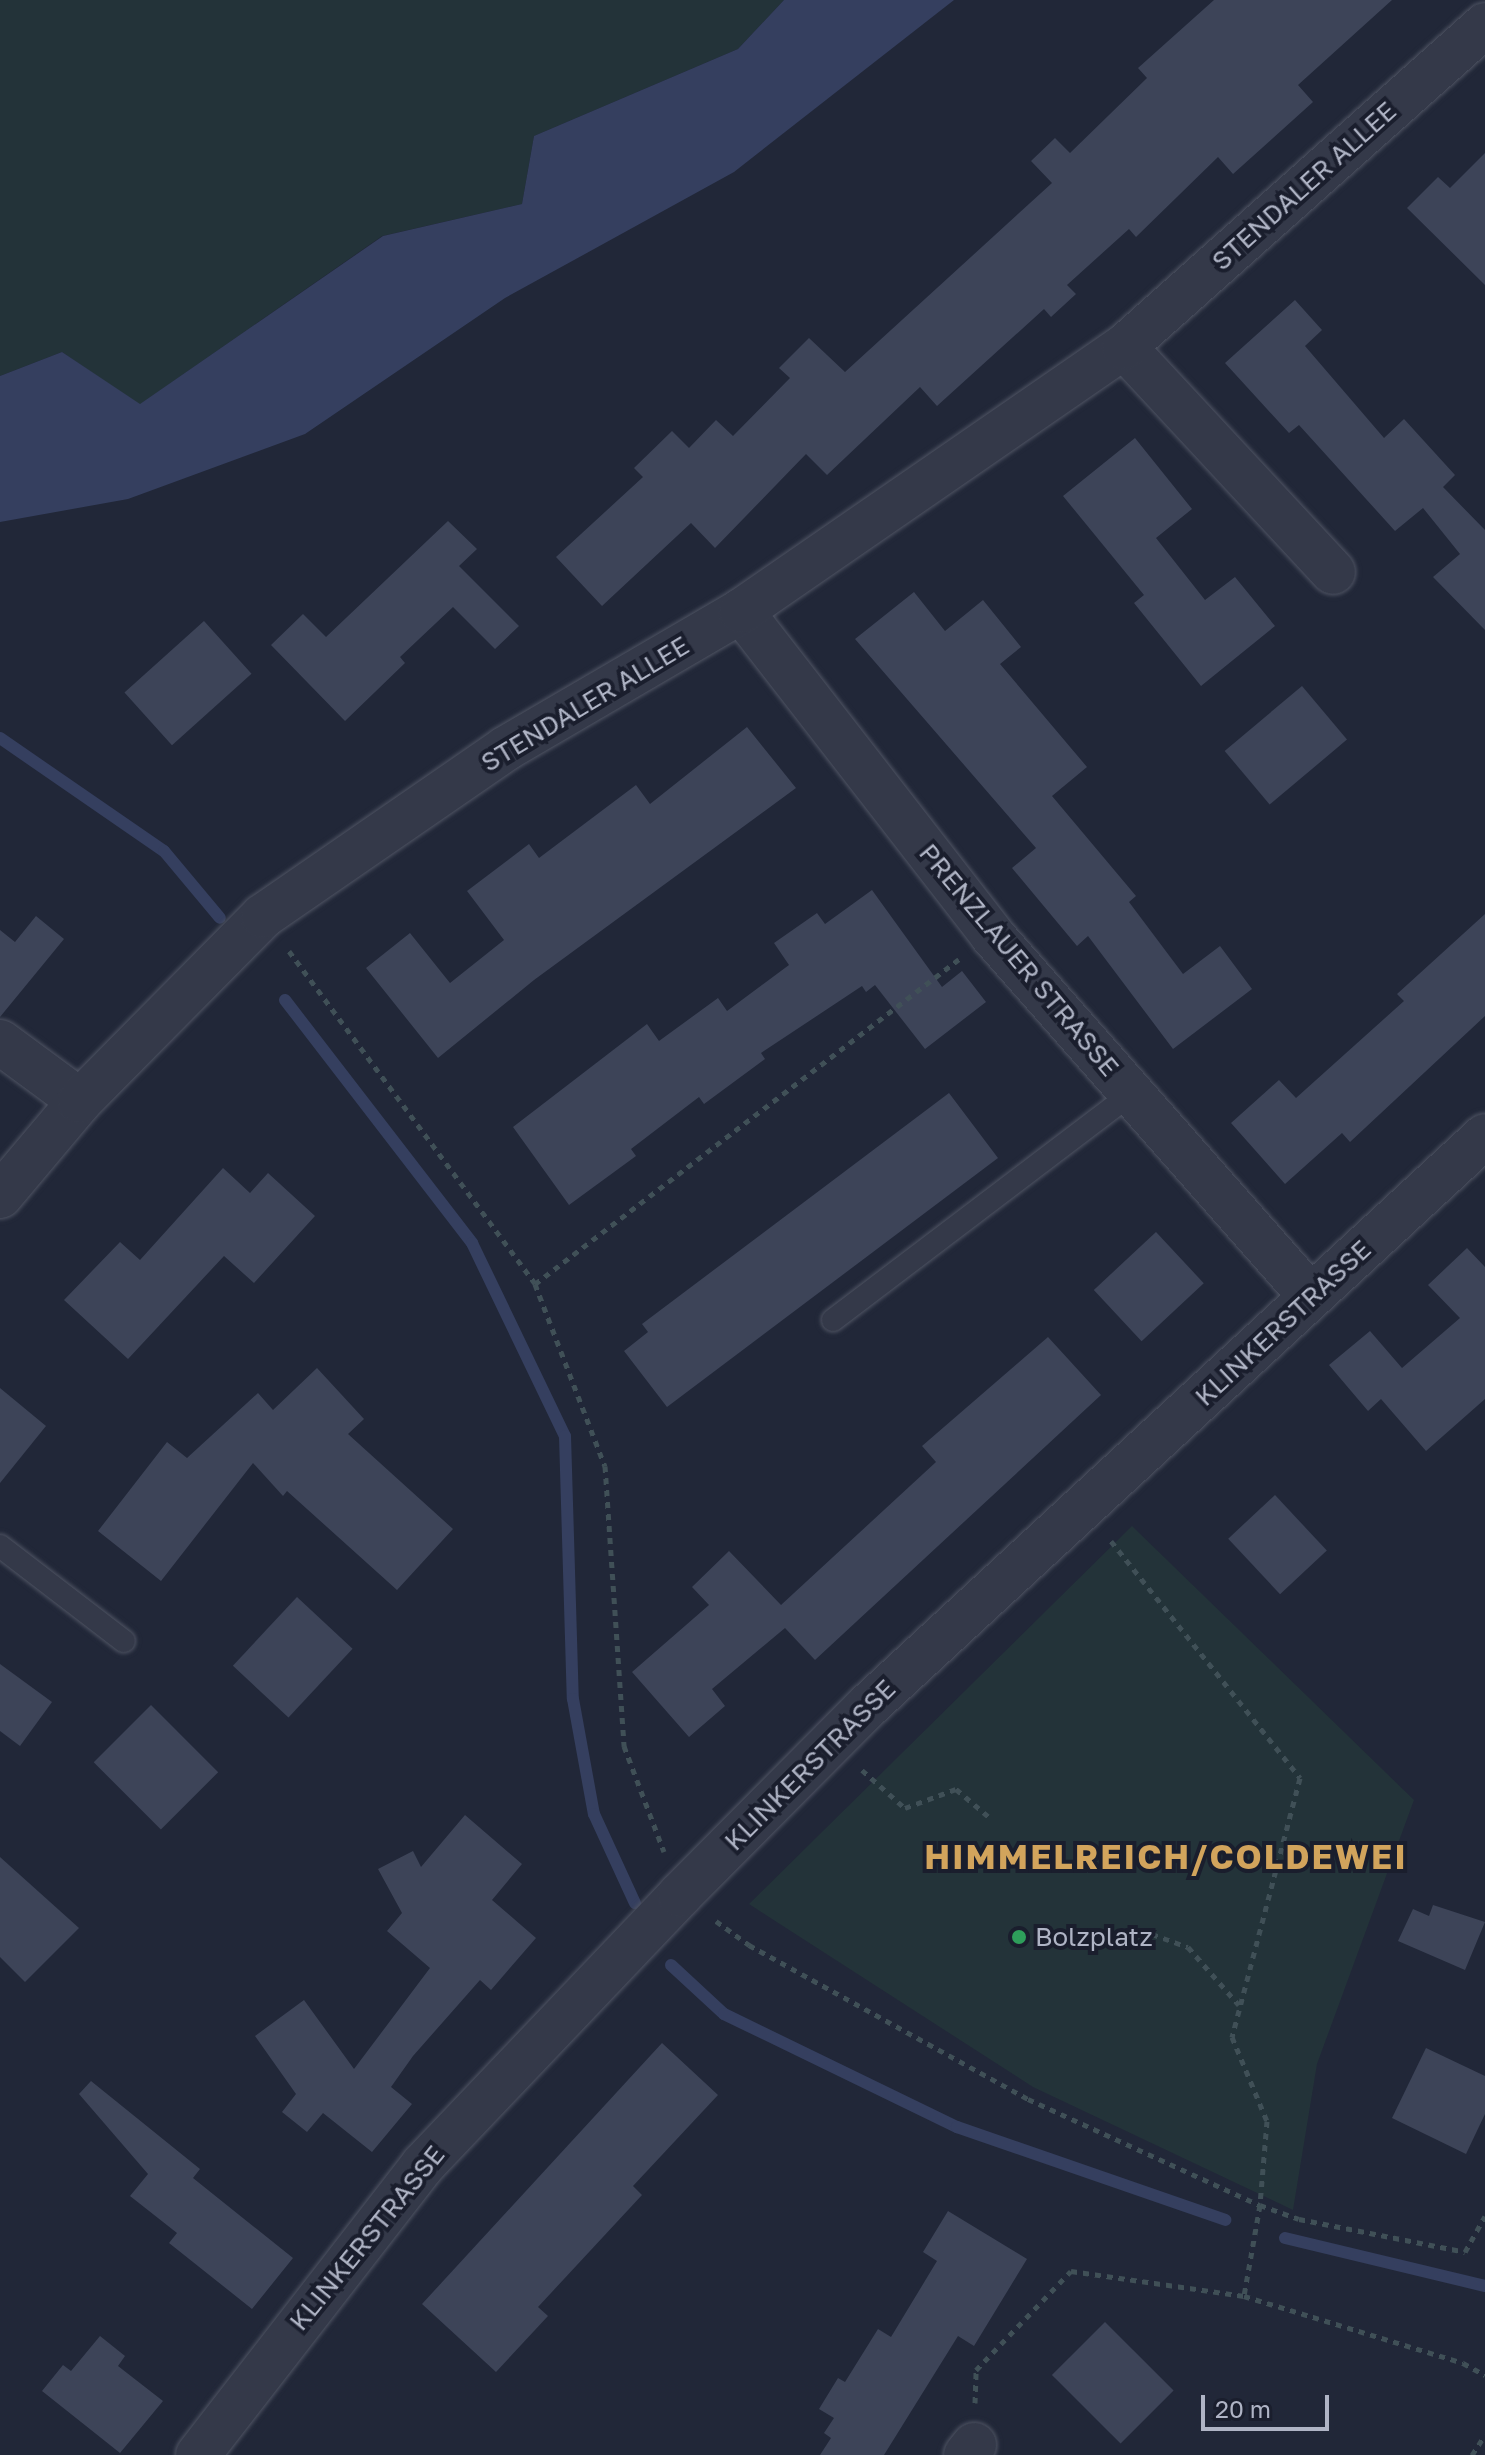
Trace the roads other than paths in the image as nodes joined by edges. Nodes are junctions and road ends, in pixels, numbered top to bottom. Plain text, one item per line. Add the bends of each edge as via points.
1 (1485, 26) edge
2 (1124, 347) junction
3 (1333, 572) dead end
4 (741, 611) junction
5 (0, 1042) edge
6 (1131, 1094) junction
7 (80, 1101) junction
8 (1485, 1136) edge
9 (0, 1196) edge
10 (1311, 1297) junction
11 (833, 1320) dead end
12 (0, 1546) edge
13 (124, 1641) dead end
14 (198, 2455) edge

1 - 2 street, STENDALER ALLEE
2 - 3 street
2 - 4 street, STENDALER ALLEE
4 - 6 street, PRENZLAUER STRASSE via 992,935
4 - 7 street, STENDALER ALLEE via 505,749 263,916
5 - 7 street
6 - 10 street, PRENZLAUER STRASSE
6 - 11 lane
7 - 9 street, STENDALER ALLEE
8 - 10 street, KLINKERSTRASSE
10 - 14 street, KLINKERSTRASSE via 831,1743 680,1895 423,2165
12 - 13 lane

